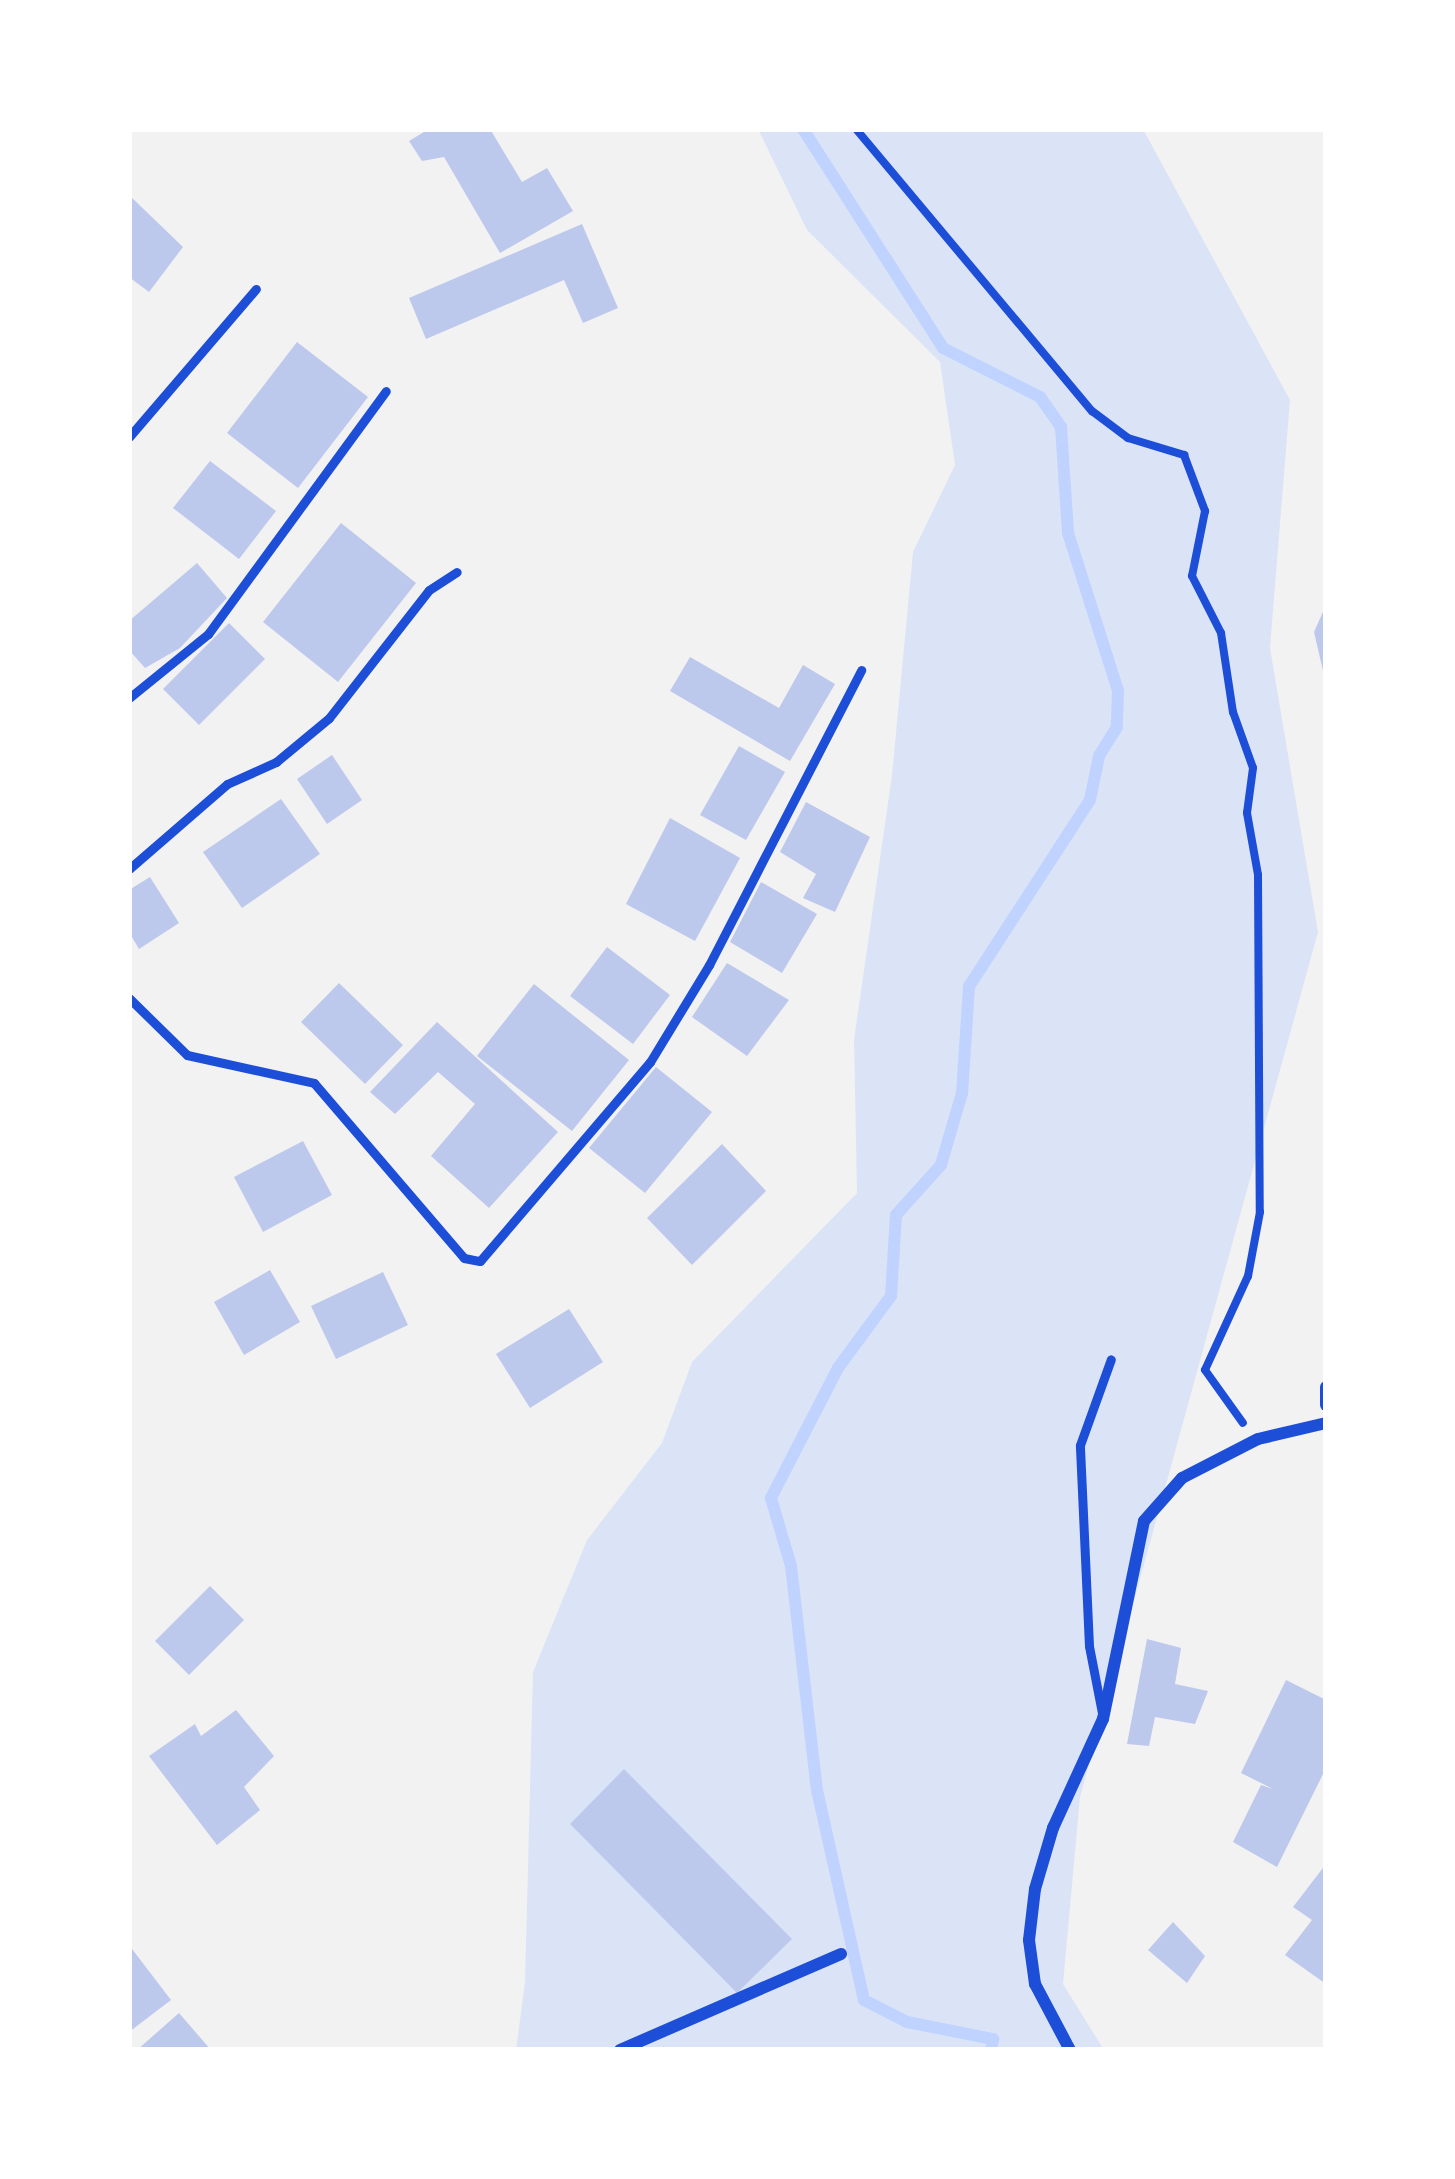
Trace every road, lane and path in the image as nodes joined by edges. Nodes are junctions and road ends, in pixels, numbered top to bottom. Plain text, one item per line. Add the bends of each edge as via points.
1 (856, 129) edge
2 (256, 289) dead end
3 (386, 391) dead end
4 (129, 436) edge
5 (457, 572) dead end
6 (861, 670) dead end
7 (129, 698) edge
8 (129, 869) edge
9 (129, 998) edge
10 (1111, 1359) dead end
11 (1326, 1388) edge
12 (1326, 1405) edge
13 (1241, 1420) dead end
14 (1326, 1423) edge
15 (1103, 1719) junction
16 (841, 1954) dead end
17 (620, 2050) edge
18 (1070, 2050) edge

1 - 13 path via 1092,411 1128,437 1184,455 1205,511 1192,576 1221,633 1233,712 1253,768 1247,813 1258,875 1260,1212 1248,1276 1205,1370
2 - 4 lane
3 - 7 lane via 208,634
5 - 8 lane via 429,590 329,718 276,762 226,784
6 - 9 lane via 650,1062 480,1261 464,1258 314,1083 187,1055
10 - 15 lane via 1080,1445 1089,1646
11 - 12 street
14 - 15 street via 1258,1439 1182,1478 1144,1521
15 - 18 street via 1053,1828 1029,1940 1035,1984
16 - 17 street

